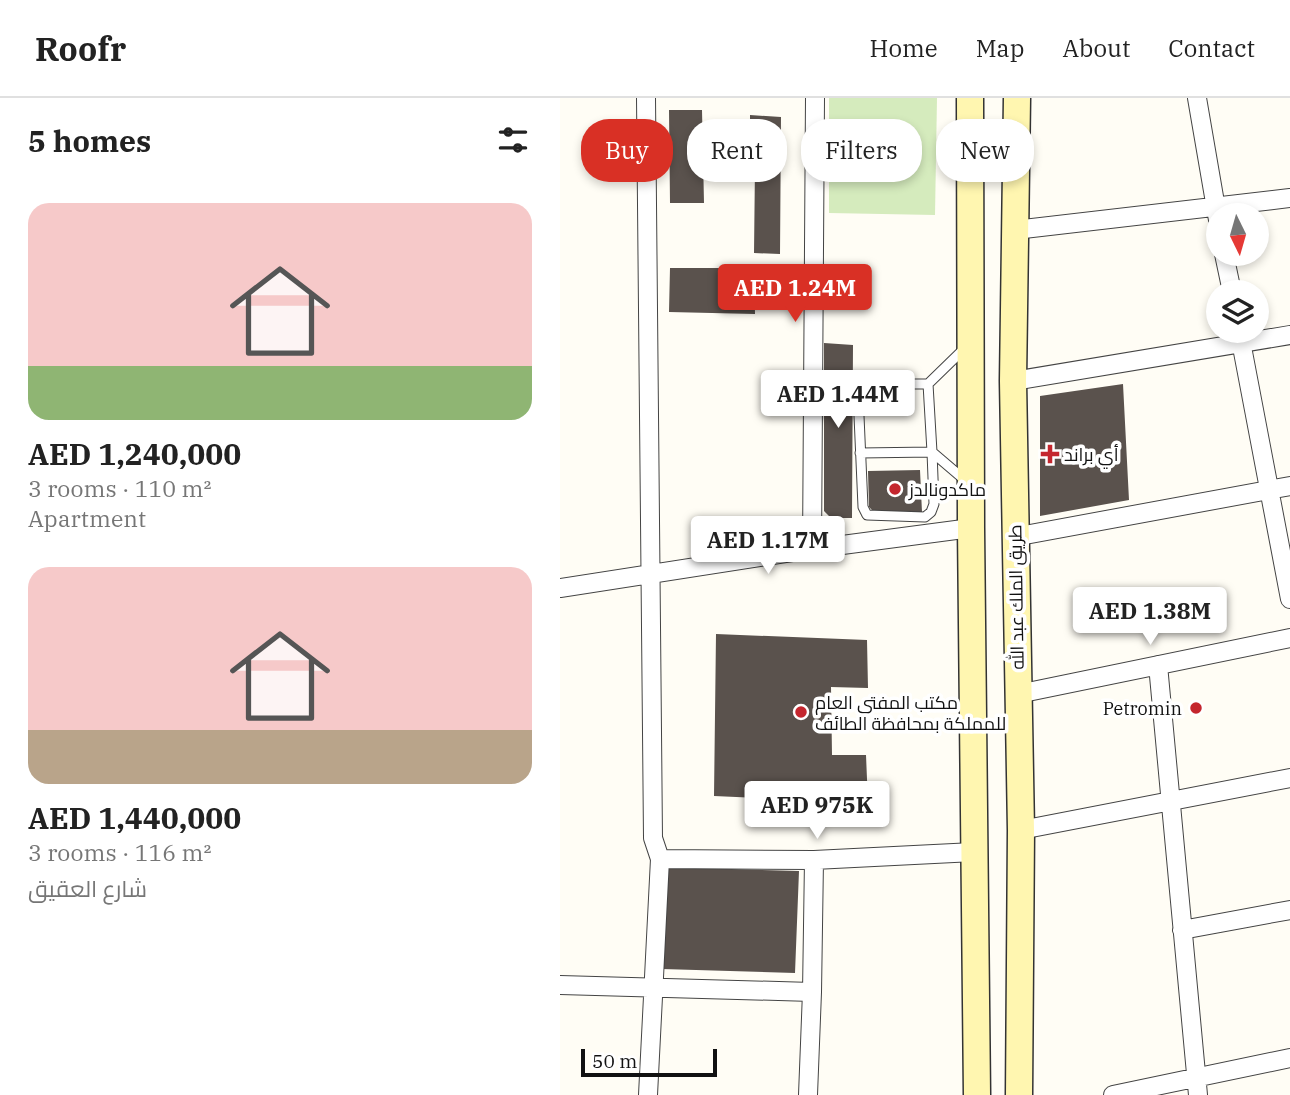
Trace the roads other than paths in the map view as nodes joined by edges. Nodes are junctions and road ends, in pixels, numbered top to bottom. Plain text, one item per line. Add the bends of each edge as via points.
1 (646, 98) edge
2 (815, 98) edge
3 (970, 98) edge
4 (1017, 98) edge
5 (1197, 98) edge
6 (1290, 198) edge
7 (1215, 203) edge
8 (1267, 203) edge
9 (1206, 215) edge
10 (1015, 230) junction
11 (1290, 335) edge
12 (1269, 336) edge
13 (972, 342) junction
14 (1209, 343) edge
15 (1241, 343) edge
16 (1013, 381) junction
17 (928, 384) junction
18 (860, 453) junction
19 (932, 453) junction
20 (971, 485) junction
21 (1290, 486) edge
22 (1269, 490) junction
23 (971, 528) junction
24 (1014, 537) junction
25 (812, 549) junction
26 (650, 574) junction
27 (560, 588) edge
28 (1290, 599) edge
29 (1290, 638) edge
30 (1158, 665) junction
31 (1018, 694) junction
32 (1290, 778) edge
33 (1170, 801) junction
34 (1021, 830) junction
35 (974, 852) junction
36 (660, 859) junction
37 (814, 860) junction
38 (1290, 910) edge
39 (1182, 930) junction
40 (560, 985) edge
41 (655, 988) junction
42 (812, 992) junction
43 (1290, 1058) edge
44 (1197, 1086) edge
45 (648, 1095) edge
46 (808, 1095) edge
47 (977, 1095) edge
48 (1019, 1095) edge
49 (1113, 1095) edge

1 - 26 street
2 - 25 street
3 - 13 main road
4 - 10 main road, طريق الملك عبد الله
5 - 7 street
6 - 8 street
9 - 10 street
10 - 16 main road, طريق الملك عبد الله
11 - 12 street
13 - 17 lane
13 - 20 main road
14 - 16 street
15 - 22 street
16 - 24 main road, طريق الملك عبد الله
17 - 18 lane via 869,384 861,388
17 - 19 lane
18 - 19 lane
18 - 19 lane via 867,515 925,517 934,505
19 - 20 lane
20 - 23 main road
21 - 22 street
22 - 24 street
22 - 28 street
23 - 25 street
23 - 35 main road
24 - 31 main road, طريق الملك عبد الله
25 - 26 street
26 - 27 street
26 - 36 street via 653,838
29 - 30 street
30 - 31 street
30 - 33 street
31 - 34 main road, طريق الملك عبد الله
32 - 33 street
33 - 34 street
33 - 39 street
34 - 48 main road, طريق الملك عبد الله
35 - 37 street
35 - 47 main road
36 - 37 street
36 - 41 street
37 - 42 street
38 - 39 street
39 - 44 street
40 - 41 street
41 - 42 street
41 - 45 street
42 - 46 street
43 - 44 street
44 - 49 street

